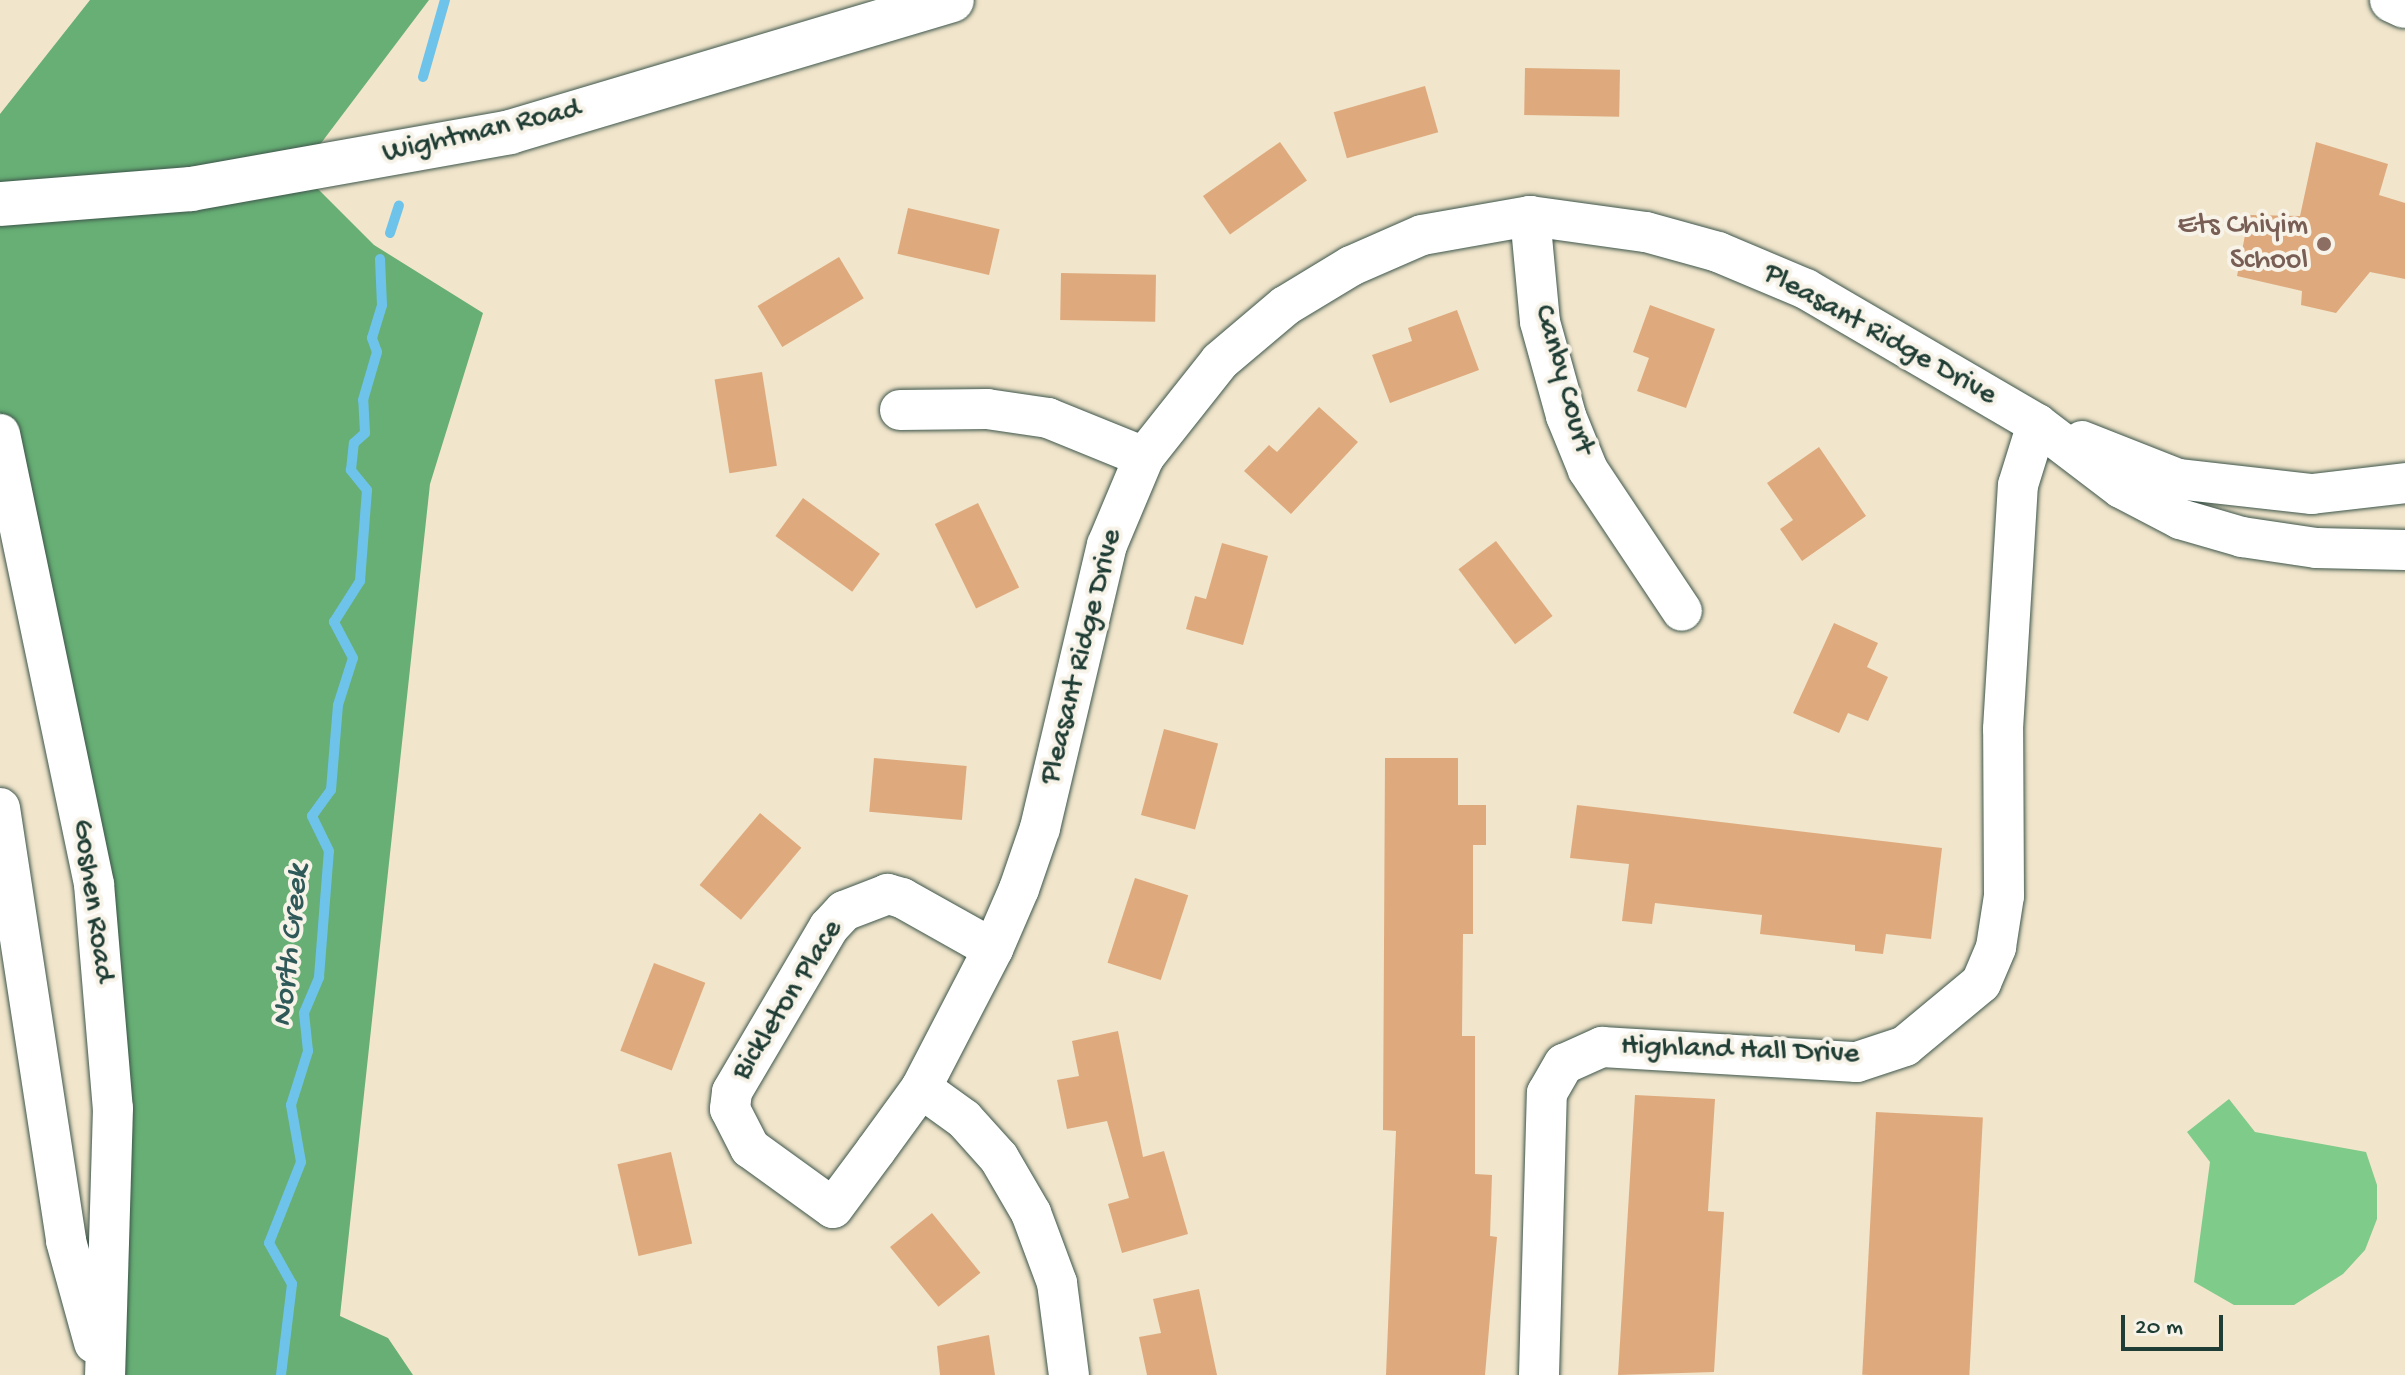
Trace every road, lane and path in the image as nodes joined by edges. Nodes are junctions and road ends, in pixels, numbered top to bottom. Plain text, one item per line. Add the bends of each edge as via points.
1 (952, 0) edge
2 (2392, 0) edge
3 (2405, 6) edge
4 (0, 204) edge
5 (1530, 216) junction
6 (900, 410) dead end
7 (2037, 424) junction
8 (0, 434) edge
9 (1144, 457) junction
10 (2405, 483) edge
11 (2405, 550) edge
12 (1682, 611) dead end
13 (0, 808) edge
14 (993, 949) junction
15 (921, 1088) junction
16 (833, 1208) joint
17 (104, 1375) edge
18 (1069, 1375) edge
19 (1539, 1375) edge

1 - 4 main road, Wightman Road via 510,132 191,189
2 - 3 main road
5 - 7 street, Pleasant Ridge Drive via 1646,232 1718,252 1806,289
5 - 9 street, Pleasant Ridge Drive via 1422,235 1351,266 1285,306 1220,361
5 - 12 street, Canby Court via 1540,322 1566,416 1588,470
6 - 9 street via 987,409 1048,418
7 - 10 street, Pleasant Ridge Drive via 2178,479 2312,494
7 - 11 street, Pleasant Ridge Drive via 2121,488 2180,519 2242,537 2316,548
7 - 19 street, Highland Hall Drive via 2018,485 2003,729 2004,896 1996,947 1981,983 1905,1046 1857,1062 1602,1047 1564,1064 1547,1093
8 - 17 street, Goshen Road via 94,884 113,1108
9 - 14 street, Pleasant Ridge Drive via 1107,545 1040,828
13 - 17 street, Goshen Road via 66,1241
14 - 15 street, Pleasant Ridge Drive
14 - 16 street, Bickleton Place via 888,894 861,901 829,927 732,1092 730,1109 736,1129 762,1162
15 - 16 street, Pleasant Ridge Drive
15 - 18 street via 964,1119 999,1158 1031,1213 1057,1283

